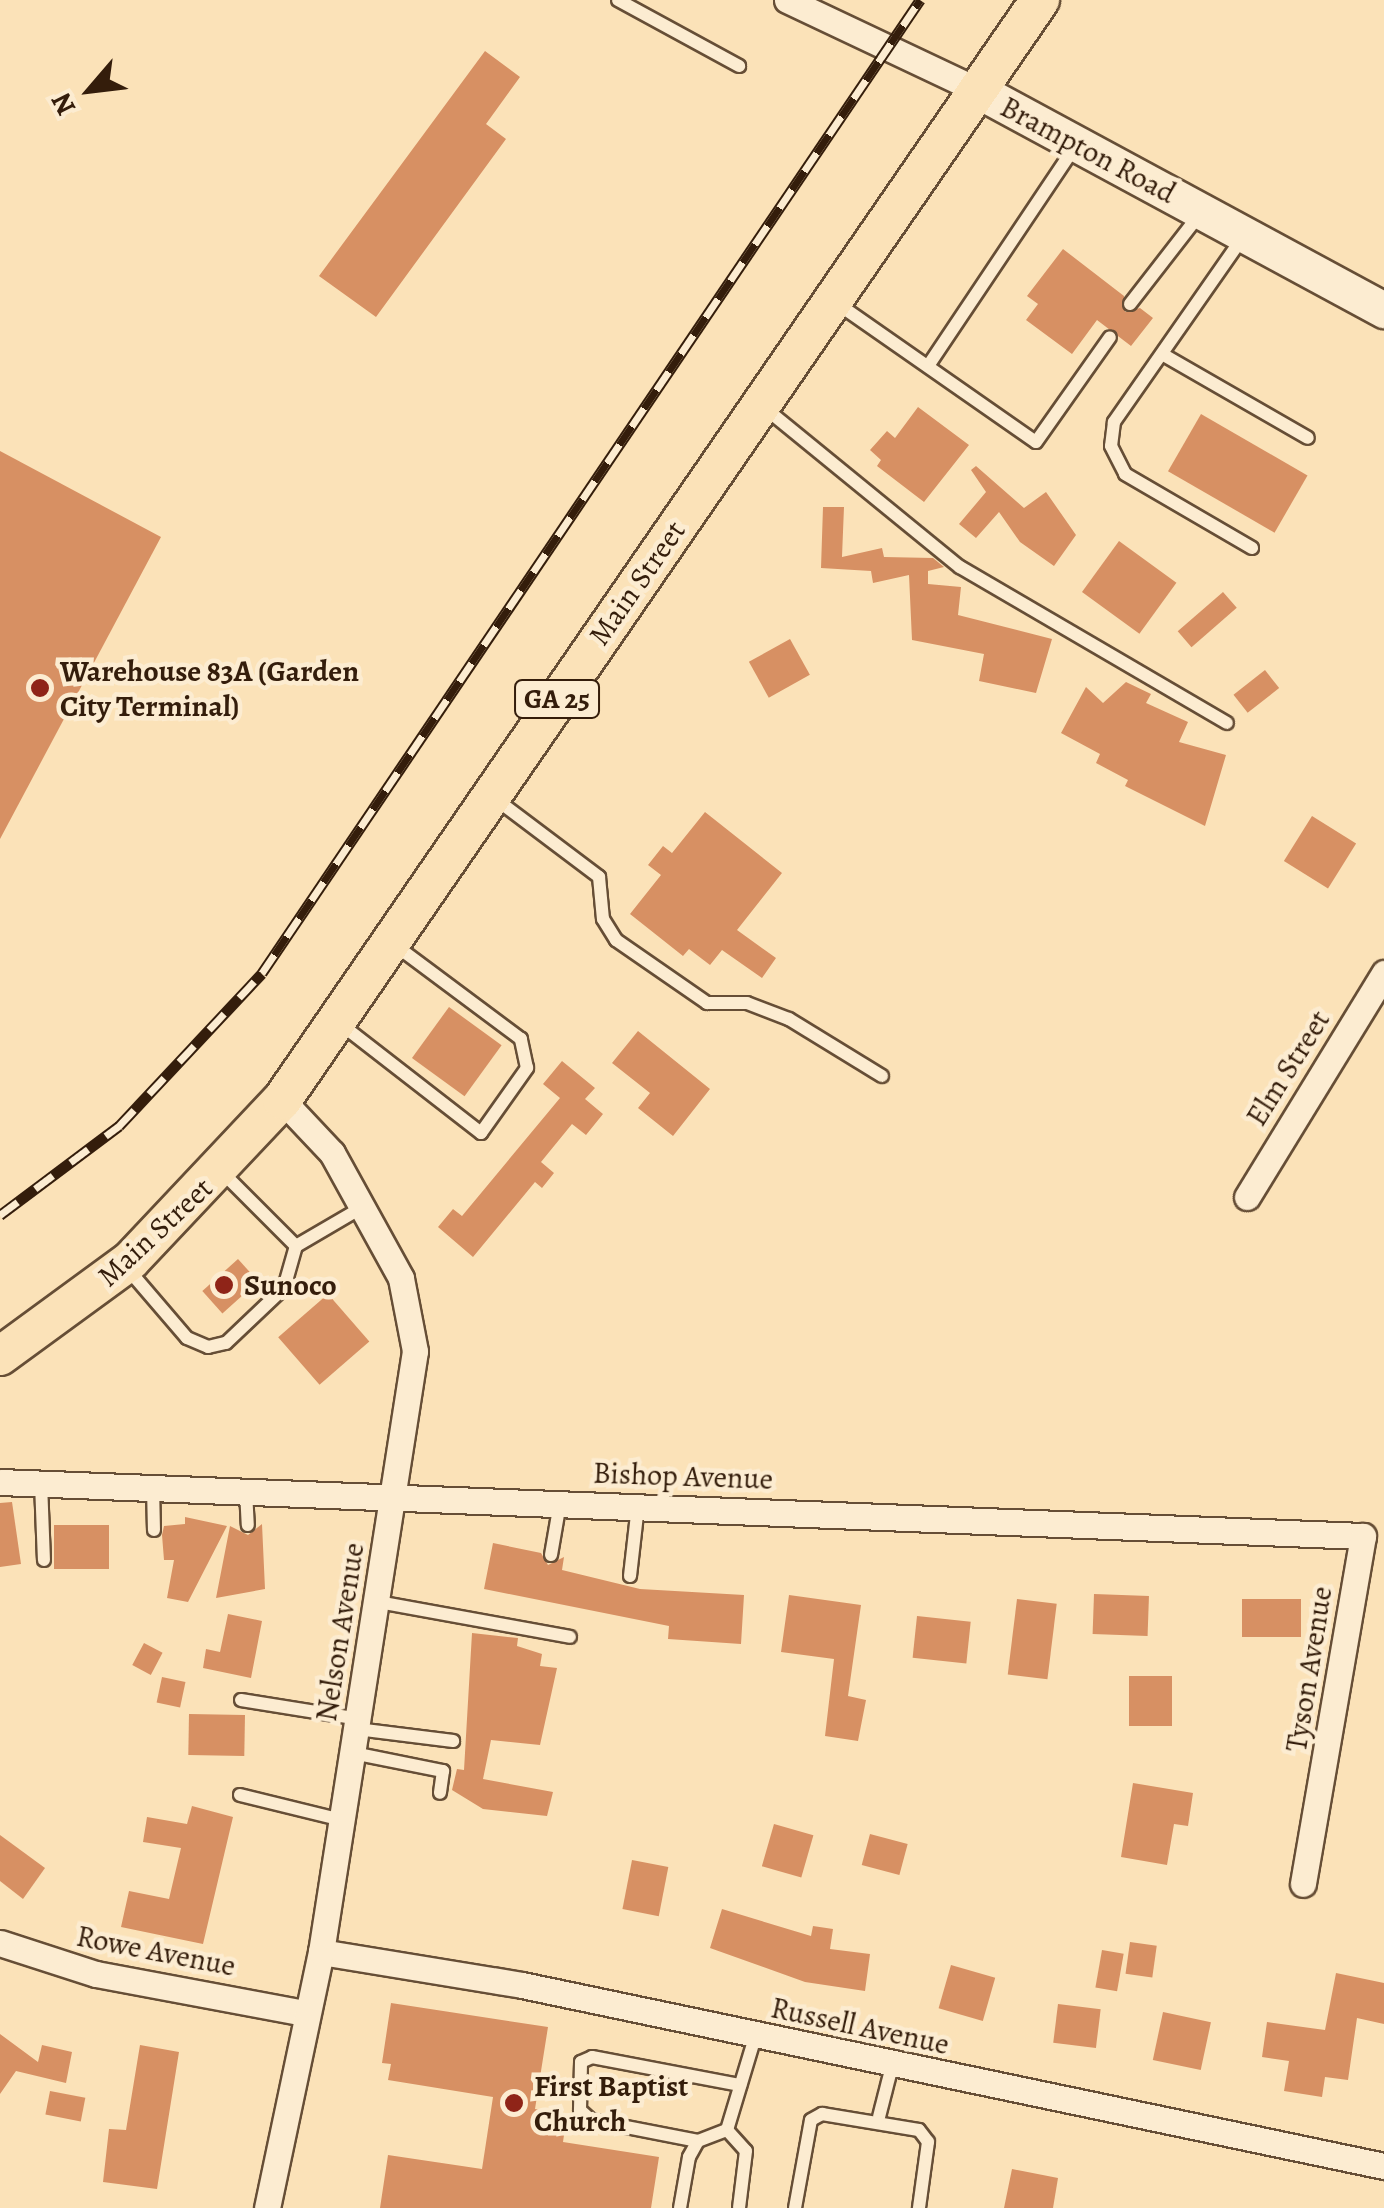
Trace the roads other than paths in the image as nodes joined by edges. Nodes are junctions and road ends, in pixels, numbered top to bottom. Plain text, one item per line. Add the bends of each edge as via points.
1 (618, 0) edge
2 (787, 0) edge
3 (1040, 0) edge
4 (740, 66) dead end
5 (977, 90) junction
6 (1077, 144) junction
7 (1202, 211) junction
8 (1244, 235) junction
9 (832, 299) junction
10 (1130, 304) dead end
11 (1384, 310) edge
12 (1110, 337) dead end
13 (1162, 354) junction
14 (928, 366) junction
15 (760, 404) junction
16 (1308, 438) dead end
17 (1252, 548) dead end
18 (1228, 723) dead end
19 (491, 795) junction
20 (390, 942) junction
21 (1384, 973) edge
22 (336, 1020) junction
23 (882, 1076) dead end
24 (282, 1100) junction
25 (220, 1170) junction
26 (1247, 1197) dead end
27 (361, 1208) junction
28 (296, 1246) junction
29 (124, 1265) junction
30 (0, 1356) edge
31 (0, 1482) edge
32 (40, 1483) junction
33 (154, 1488) junction
34 (246, 1491) junction
35 (395, 1496) junction
36 (560, 1503) junction
37 (638, 1506) junction
38 (248, 1525) dead end
39 (154, 1530) dead end
40 (1363, 1536) joint
41 (551, 1555) dead end
42 (44, 1560) dead end
43 (630, 1576) dead end
44 (378, 1602) junction
45 (570, 1637) dead end
46 (241, 1700) dead end
47 (356, 1734) junction
48 (452, 1741) dead end
49 (440, 1793) dead end
50 (240, 1796) dead end
51 (342, 1820) junction
52 (1302, 1884) dead end
53 (0, 1943) edge
54 (321, 1952) junction
55 (304, 2013) junction
56 (755, 2036) junction
57 (892, 2066) junction
58 (740, 2085) junction
59 (879, 2118) junction
60 (726, 2130) junction
61 (698, 2141) junction
62 (1384, 2166) edge
63 (267, 2208) edge
64 (680, 2208) edge
65 (738, 2208) edge
66 (795, 2208) edge
67 (918, 2208) edge

1 - 4 lane
2 - 5 street, Brampton Road
3 - 5 main road, Main Street / GA 25
5 - 6 main road, Brampton Road
5 - 9 main road, Main Street / GA 25
6 - 7 main road, Brampton Road
6 - 14 lane
7 - 8 main road, Brampton Road
7 - 10 lane
8 - 11 main road, Brampton Road
8 - 13 lane
9 - 14 lane
9 - 15 main road, Main Street / GA 25
12 - 14 lane via 1036,442
13 - 16 lane
13 - 17 lane via 1114,422 1117,462
15 - 18 lane via 960,567
15 - 19 main road, Main Street / GA 25
19 - 20 main road, Main Street / GA 25
19 - 23 lane via 599,877 603,919 616,940 707,1003 747,1003 789,1019
20 - 22 main road, Main Street / GA 25
20 - 22 lane via 521,1039 527,1068 480,1132
21 - 26 street, Elm Street
22 - 24 main road, Main Street / GA 25
24 - 25 main road, Main Street / GA 25
24 - 27 street, Nelson Avenue via 332,1153
25 - 28 lane
25 - 29 main road, Main Street / GA 25
27 - 28 lane
27 - 35 street, Nelson Avenue via 401,1278 415,1351
28 - 29 lane via 284,1288 226,1343 208,1346 188,1338
29 - 30 main road, Main Street / GA 25
31 - 32 street, Bishop Avenue
32 - 33 street, Bishop Avenue
32 - 42 lane
33 - 34 street, Bishop Avenue
33 - 39 lane
34 - 35 street, Bishop Avenue
34 - 38 lane
35 - 36 street, Bishop Avenue
35 - 44 street, Nelson Avenue
36 - 37 street, Bishop Avenue
36 - 41 lane
37 - 40 street, Bishop Avenue
37 - 43 lane
40 - 52 street, Tyson Avenue
44 - 45 lane
44 - 47 street, Nelson Avenue
46 - 47 lane
47 - 48 lane
47 - 49 lane via 443,1770
47 - 51 street, Nelson Avenue
50 - 51 lane
51 - 54 street, Nelson Avenue
53 - 55 street, Rowe Avenue via 96,1974
54 - 55 street, Nelson Avenue
54 - 56 street, Russell Avenue
55 - 63 street, Nelson Avenue
56 - 57 street, Russell Avenue
56 - 58 lane
57 - 59 lane
57 - 62 street, Russell Avenue
58 - 60 lane
58 - 61 lane via 592,2057 580,2062 580,2110 591,2120
59 - 66 lane via 811,2120
59 - 67 lane via 919,2130 928,2142
60 - 61 lane
60 - 65 lane via 746,2151
61 - 64 lane

